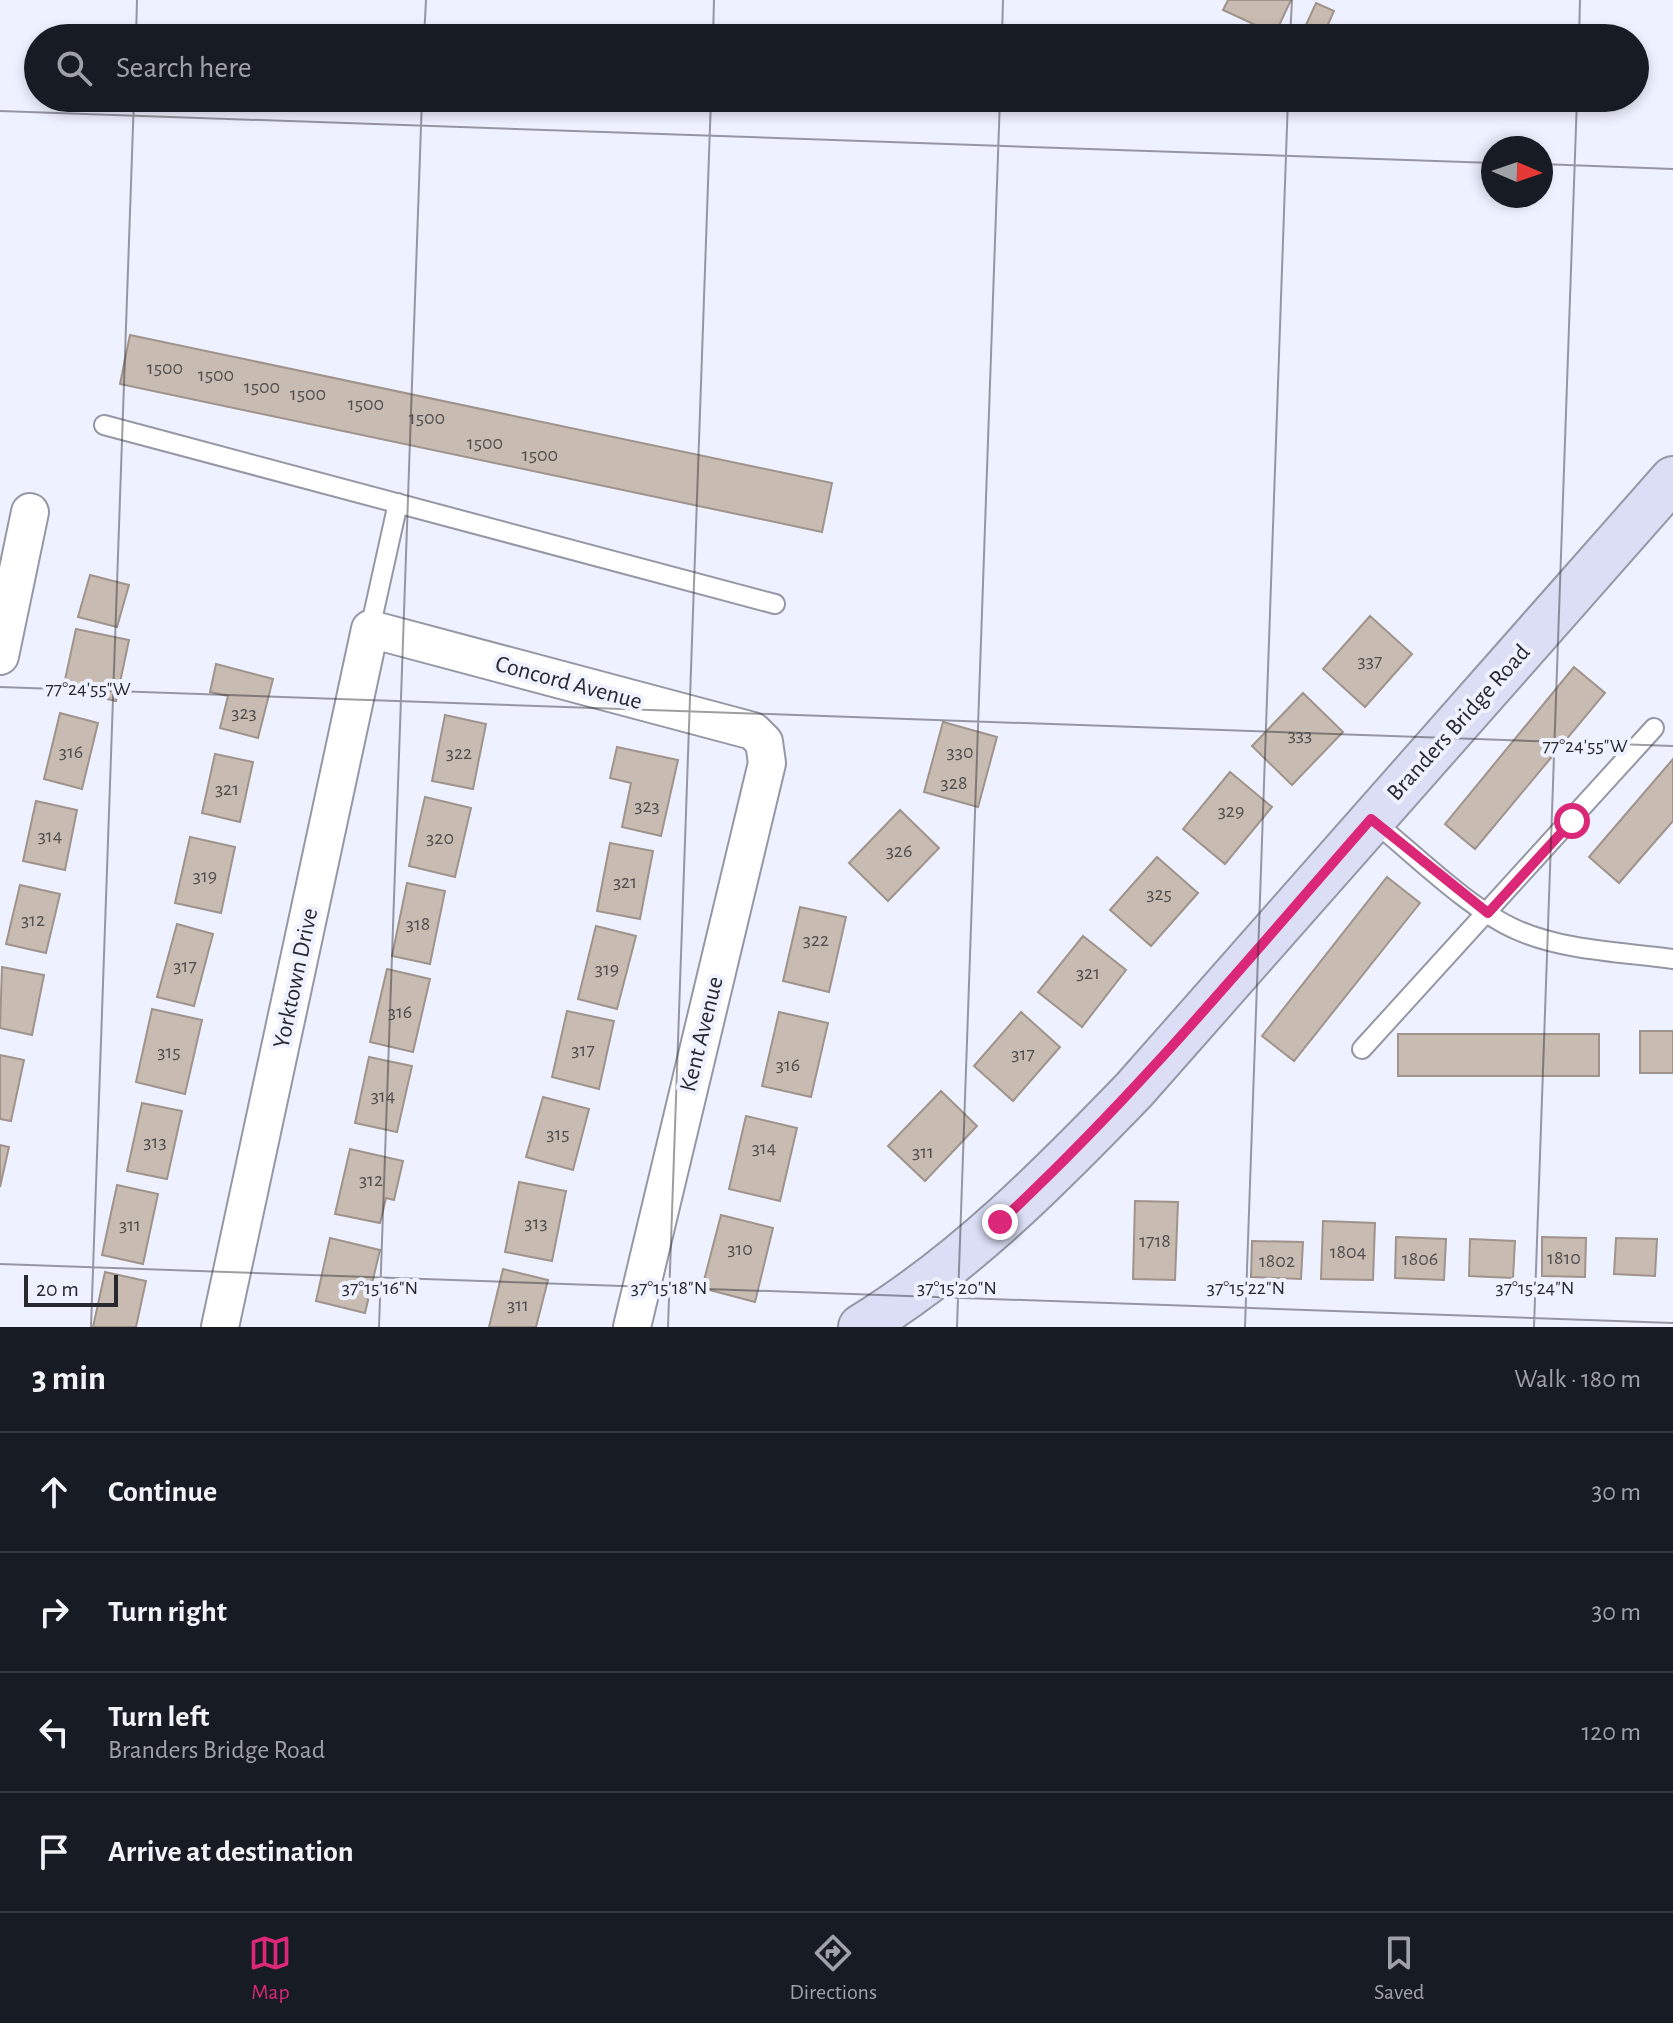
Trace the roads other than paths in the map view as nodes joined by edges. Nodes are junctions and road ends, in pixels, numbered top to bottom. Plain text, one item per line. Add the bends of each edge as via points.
1 (104, 425) dead end
2 (1673, 479) edge
3 (398, 503) junction
4 (30, 512) dead end
5 (775, 604) dead end
6 (370, 629) junction
7 (0, 656) edge
8 (1654, 728) dead end
9 (764, 742) joint
10 (1371, 819) junction
11 (1488, 913) junction
12 (1673, 959) edge
13 (1362, 1049) dead end
14 (220, 1327) edge
15 (632, 1327) edge
16 (861, 1327) edge

1 - 3 lane
2 - 10 street, Branders Bridge Road
3 - 5 lane
3 - 6 lane
4 - 7 street
6 - 9 street, Concord Avenue via 753,731
6 - 14 street, Yorktown Drive
8 - 11 lane
9 - 15 street, Kent Avenue via 767,763
10 - 11 lane
10 - 16 street, Branders Bridge Road via 1134,1090 1059,1167 953,1261
11 - 12 lane via 1556,943
11 - 13 lane

